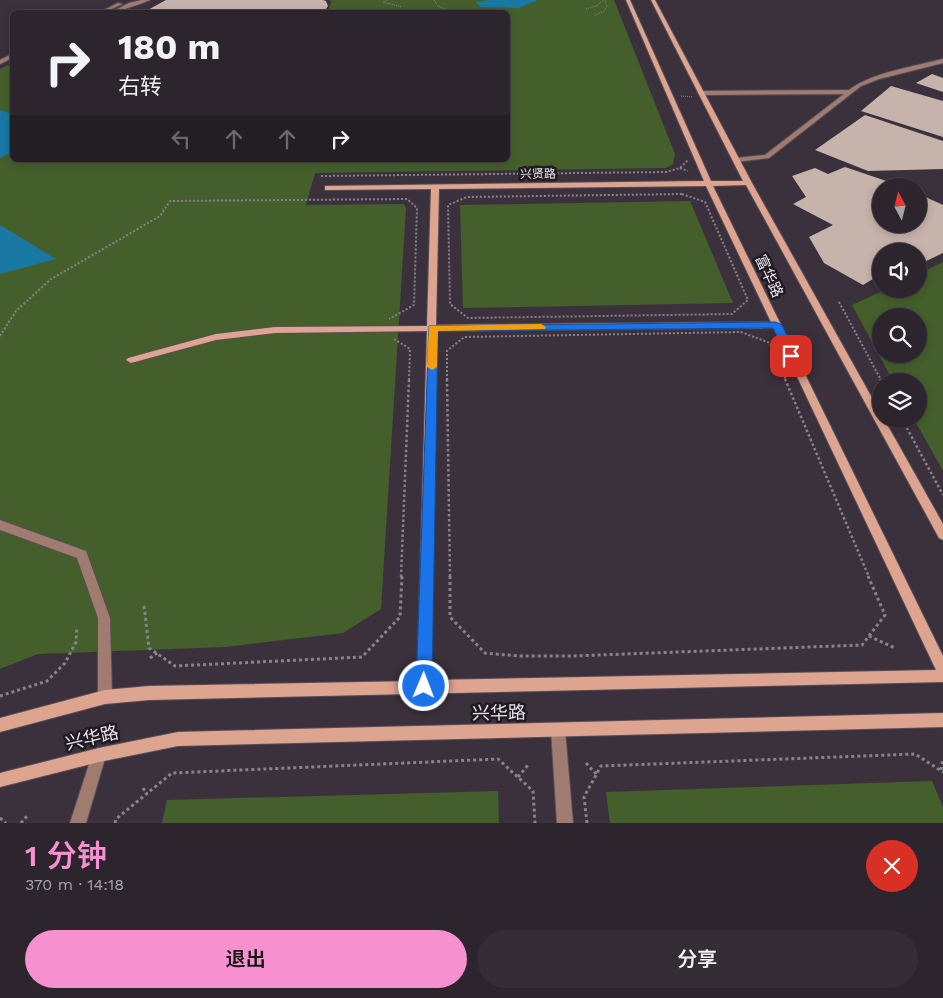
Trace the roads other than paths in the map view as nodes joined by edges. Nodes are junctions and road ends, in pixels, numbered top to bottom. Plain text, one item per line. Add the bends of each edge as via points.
1 (127, 0) edge
2 (148, 0) edge
3 (628, 0) edge
4 (653, 0) edge
5 (106, 10) edge
6 (118, 10) edge
7 (943, 61) edge
8 (849, 92) junction
9 (700, 95) junction
10 (736, 160) junction
11 (748, 183) junction
12 (710, 184) junction
13 (435, 186) junction
14 (328, 188) dead end
15 (776, 325) junction
16 (433, 328) junction
17 (131, 360) dead end
18 (0, 525) edge
19 (943, 535) edge
20 (943, 670) edge
21 (943, 676) edge
22 (424, 686) junction
23 (105, 697) junction
24 (943, 720) edge
25 (0, 725) edge
26 (558, 730) junction
27 (99, 755) junction
28 (0, 780) edge
29 (78, 823) edge
30 (566, 823) edge

1 - 5 street
2 - 6 street
3 - 12 street, 富华路
4 - 9 street, 富华路
7 - 8 street via 877,78
8 - 9 street
8 - 10 street via 767,157
9 - 10 street, 富华路
10 - 11 street, 富华路
11 - 12 street, 兴贤路
11 - 19 street, 富华路
12 - 13 street, 兴贤路
12 - 15 street, 富华路
13 - 14 street, 兴贤路
13 - 16 street
15 - 16 street
15 - 20 street, 富华路
16 - 17 street via 275,330 216,337
16 - 22 street
18 - 23 street via 82,555 104,618
21 - 22 street, 兴华路
22 - 23 street, 兴华路
23 - 25 street, 兴华路
24 - 26 street, 兴华路
26 - 27 street, 兴华路 via 178,739
26 - 30 street
27 - 28 street, 兴华路
27 - 29 street

